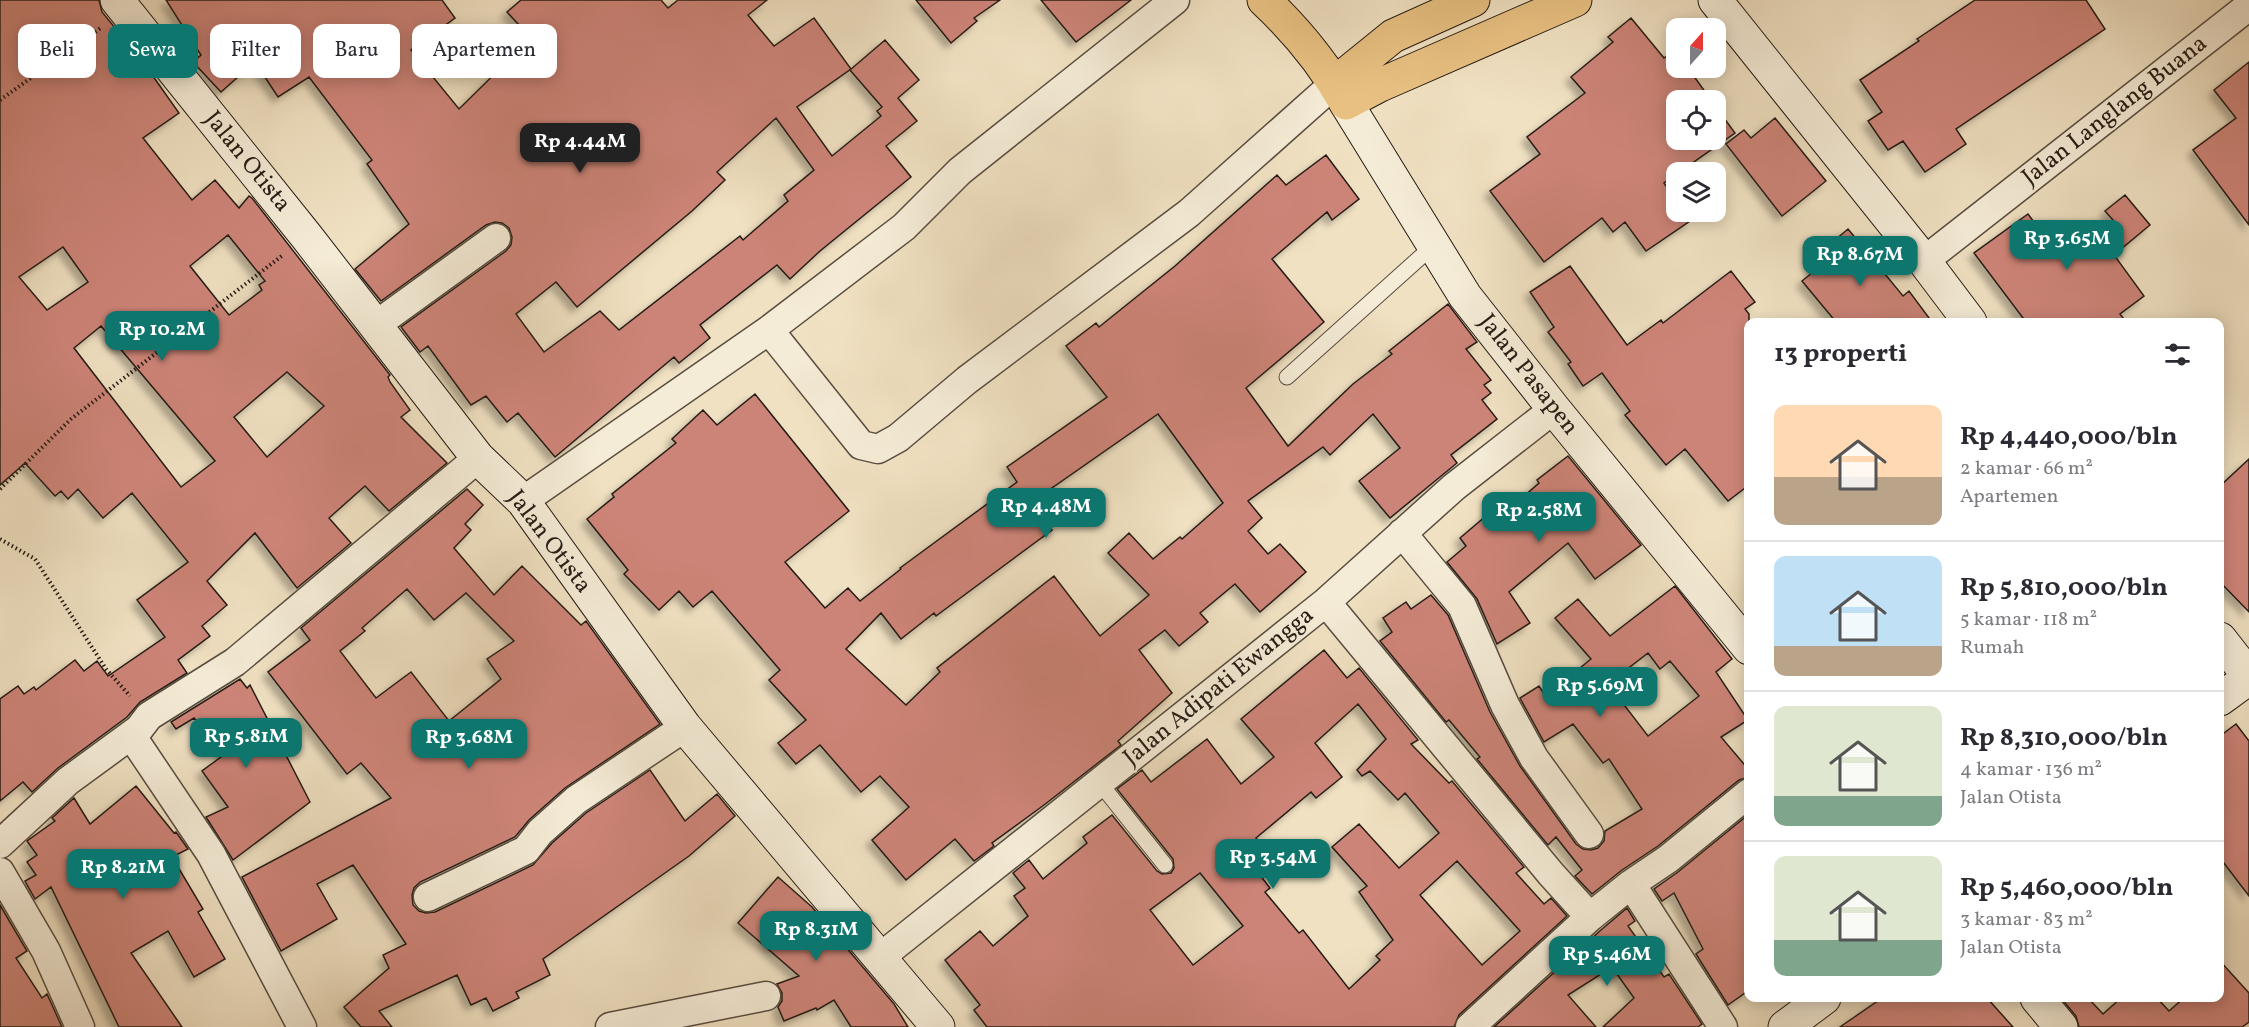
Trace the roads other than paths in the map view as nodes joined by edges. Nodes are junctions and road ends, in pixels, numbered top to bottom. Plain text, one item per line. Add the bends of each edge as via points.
1 (1175, 0) edge
2 (1264, 0) edge
3 (1473, 0) edge
4 (1575, 0) edge
5 (1715, 0) edge
6 (121, 5) edge
7 (2248, 7) edge
8 (1340, 93) junction
9 (496, 238) dead end
10 (1434, 244) junction
11 (1924, 261) junction
12 (1967, 318) edge
13 (376, 325) junction
14 (769, 330) junction
15 (1287, 377) dead end
16 (1554, 409) junction
17 (478, 458) junction
18 (523, 501) junction
19 (1402, 533) junction
20 (1326, 602) junction
21 (1744, 642) edge
22 (2224, 644) edge
23 (2249, 677) edge
24 (2224, 696) edge
25 (140, 725) junction
26 (685, 727) junction
27 (1099, 782) junction
28 (1744, 797) edge
29 (1589, 834) dead end
30 (0, 844) edge
31 (1165, 865) dead end
32 (0, 872) edge
33 (1631, 884) junction
34 (428, 897) dead end
35 (1590, 917) junction
36 (878, 958) junction
37 (766, 996) dead end
38 (1819, 1002) edge
39 (2040, 1002) edge
40 (80, 1027) edge
41 (302, 1027) edge
42 (610, 1027) edge
43 (938, 1027) edge
44 (1470, 1027) edge
45 (1723, 1027) edge
46 (1785, 1027) edge
47 (2061, 1027) edge

1 - 14 street via 960,171 904,227
2 - 8 main road via 1289,24
3 - 8 main road via 1393,36
4 - 8 main road via 1380,85
5 - 11 street
6 - 13 street, Jalan Otista
7 - 11 street, Jalan Langlang Buana
8 - 10 street, Jalan Pasapen
8 - 14 street via 1189,213 967,380 898,438 878,449 861,445
9 - 13 street
10 - 15 lane
10 - 16 street, Jalan Pasapen via 1465,296
11 - 12 street
13 - 17 street, Jalan Otista
14 - 18 street
16 - 19 street, Jalan Adipati Ewangga
16 - 21 street, Jalan Pasapen
17 - 18 street, Jalan Otista
17 - 25 street via 235,662
18 - 26 street, Jalan Otista
19 - 20 street, Jalan Adipati Ewangga
19 - 29 street via 1462,606 1505,705 1534,758
20 - 27 street, Jalan Adipati Ewangga
20 - 35 street
22 - 23 street
23 - 24 street
25 - 30 street via 68,780
25 - 41 street
26 - 34 street via 576,800 526,850
26 - 36 street, Jalan Otista
27 - 31 lane
27 - 36 street, Jalan Adipati Ewangga
28 - 33 street
32 - 40 street via 46,951
33 - 35 street
33 - 45 street
35 - 44 street
36 - 43 street, Jalan Otista
37 - 42 street
38 - 46 street
39 - 47 street

